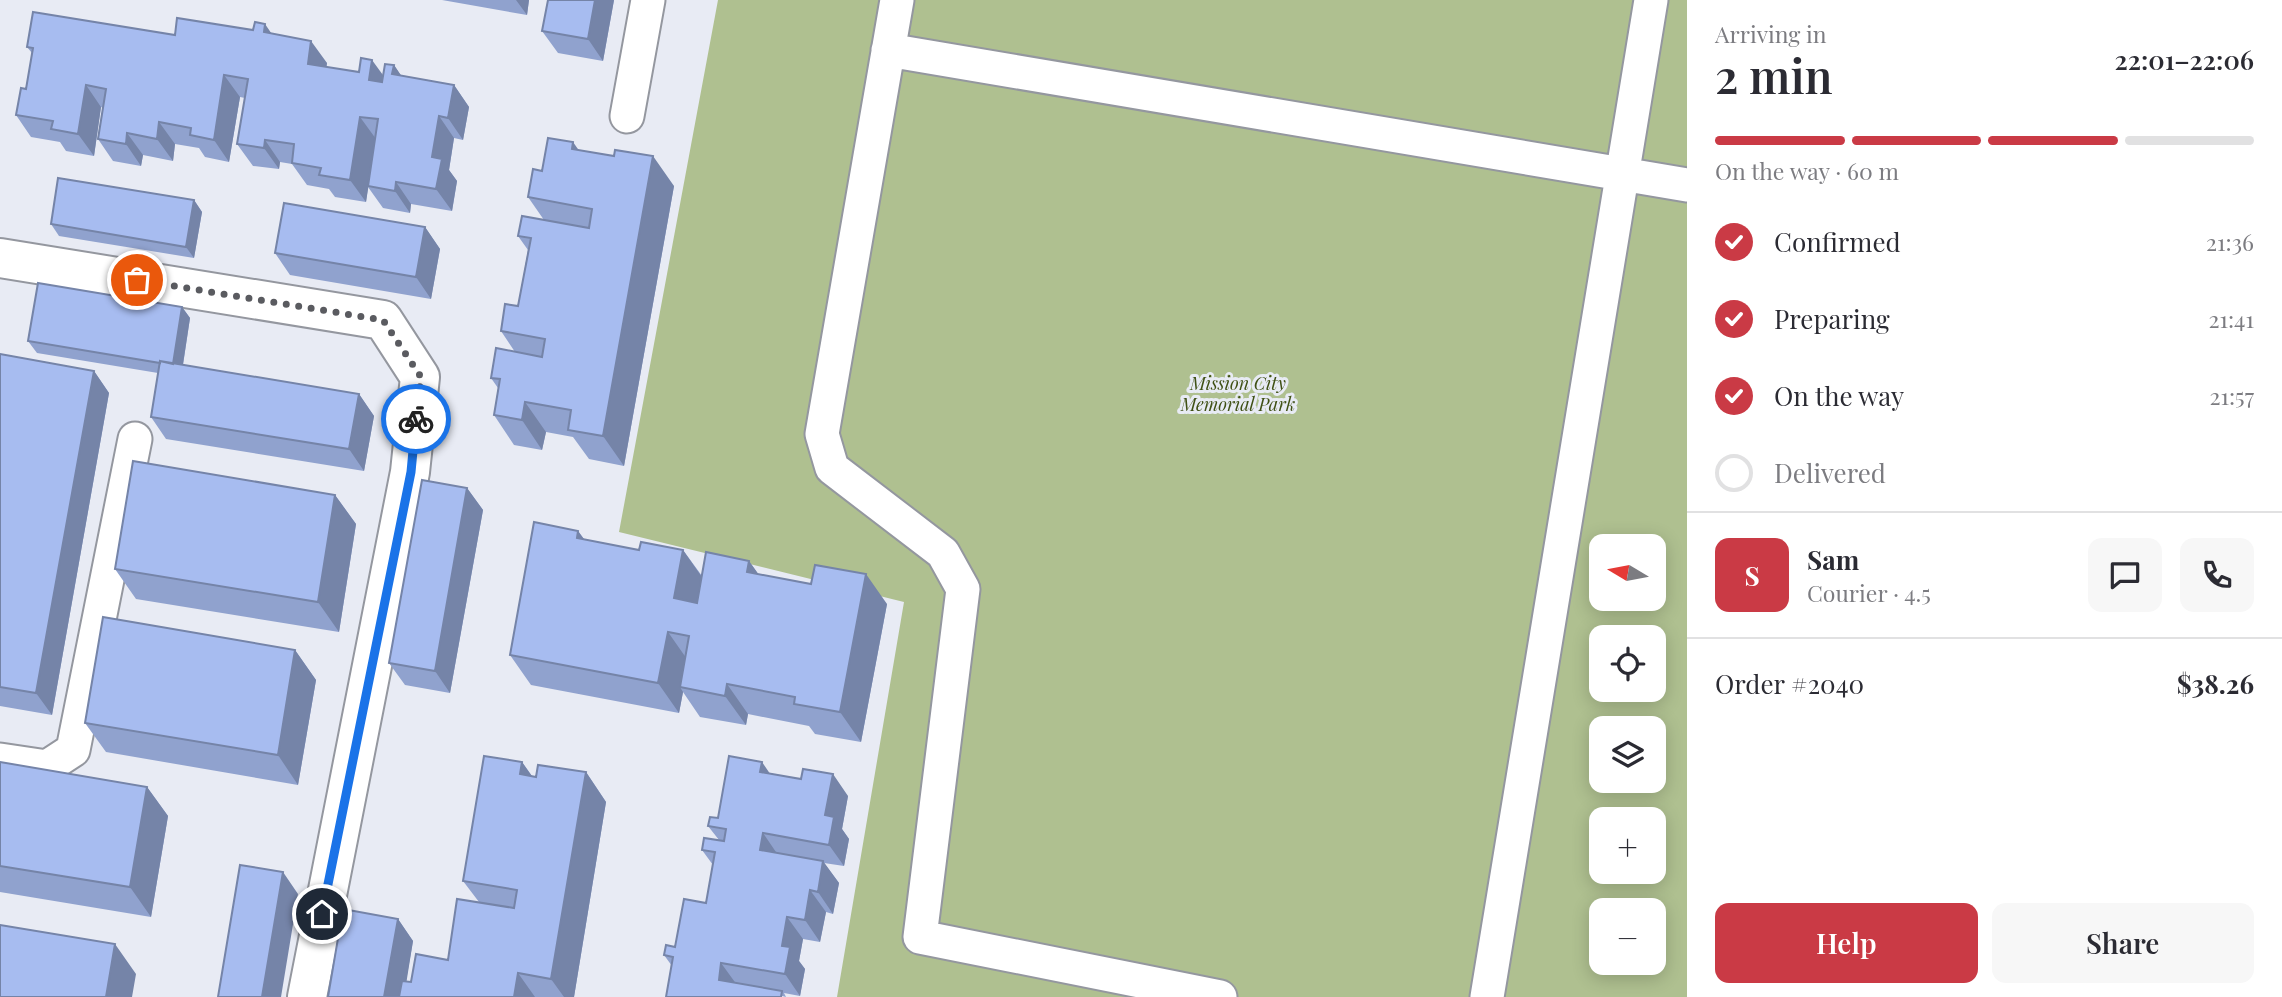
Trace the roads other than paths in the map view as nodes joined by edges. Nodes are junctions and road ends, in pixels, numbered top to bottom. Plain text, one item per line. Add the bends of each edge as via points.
1 (648, 0) edge
2 (897, 0) edge
3 (1651, 0) edge
4 (888, 50) junction
5 (627, 116) dead end
6 (1624, 174) junction
7 (1687, 185) edge
8 (0, 258) edge
9 (135, 439) dead end
10 (0, 760) edge
11 (307, 997) edge
12 (1220, 997) edge
13 (1487, 997) edge

1 - 5 lane
2 - 4 lane
3 - 6 lane
4 - 6 lane
4 - 12 lane via 822,434 832,468 943,553 963,589 920,937
6 - 7 lane
6 - 13 lane
8 - 11 street via 383,320 421,377 411,472
9 - 10 lane via 72,750 47,766

